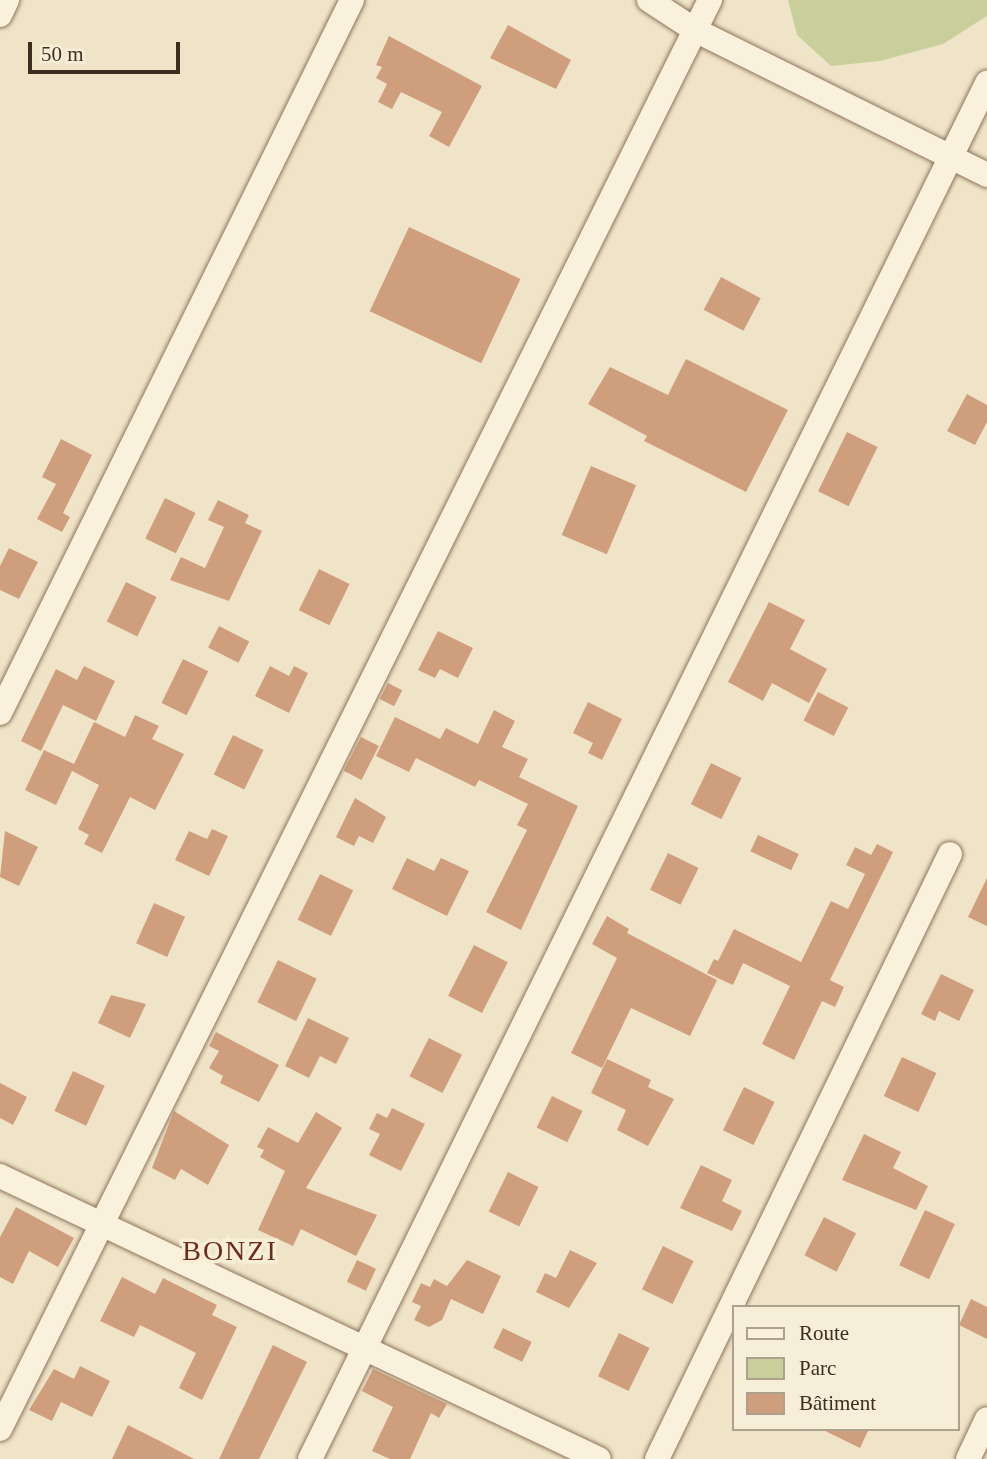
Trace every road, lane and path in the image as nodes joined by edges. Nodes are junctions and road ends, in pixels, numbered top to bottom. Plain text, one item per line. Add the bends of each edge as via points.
1 (7, 0) edge
2 (352, 0) edge
3 (649, 0) edge
4 (710, 0) edge
5 (0, 15) edge
6 (695, 30) junction
7 (987, 82) edge
8 (950, 157) junction
9 (987, 175) edge
10 (0, 713) edge
11 (950, 853) dead end
12 (0, 1177) edge
13 (102, 1224) junction
14 (364, 1348) junction
15 (987, 1419) edge
16 (0, 1429) edge
17 (310, 1459) edge
18 (599, 1459) edge
19 (657, 1459) edge
20 (968, 1459) edge

1 - 5 street
2 - 10 street
3 - 6 street
4 - 6 street
6 - 8 street
6 - 13 street
7 - 8 street
8 - 9 street
8 - 14 street
11 - 19 street
12 - 13 street
13 - 14 street
13 - 16 street
14 - 17 street
14 - 18 street
15 - 20 street

